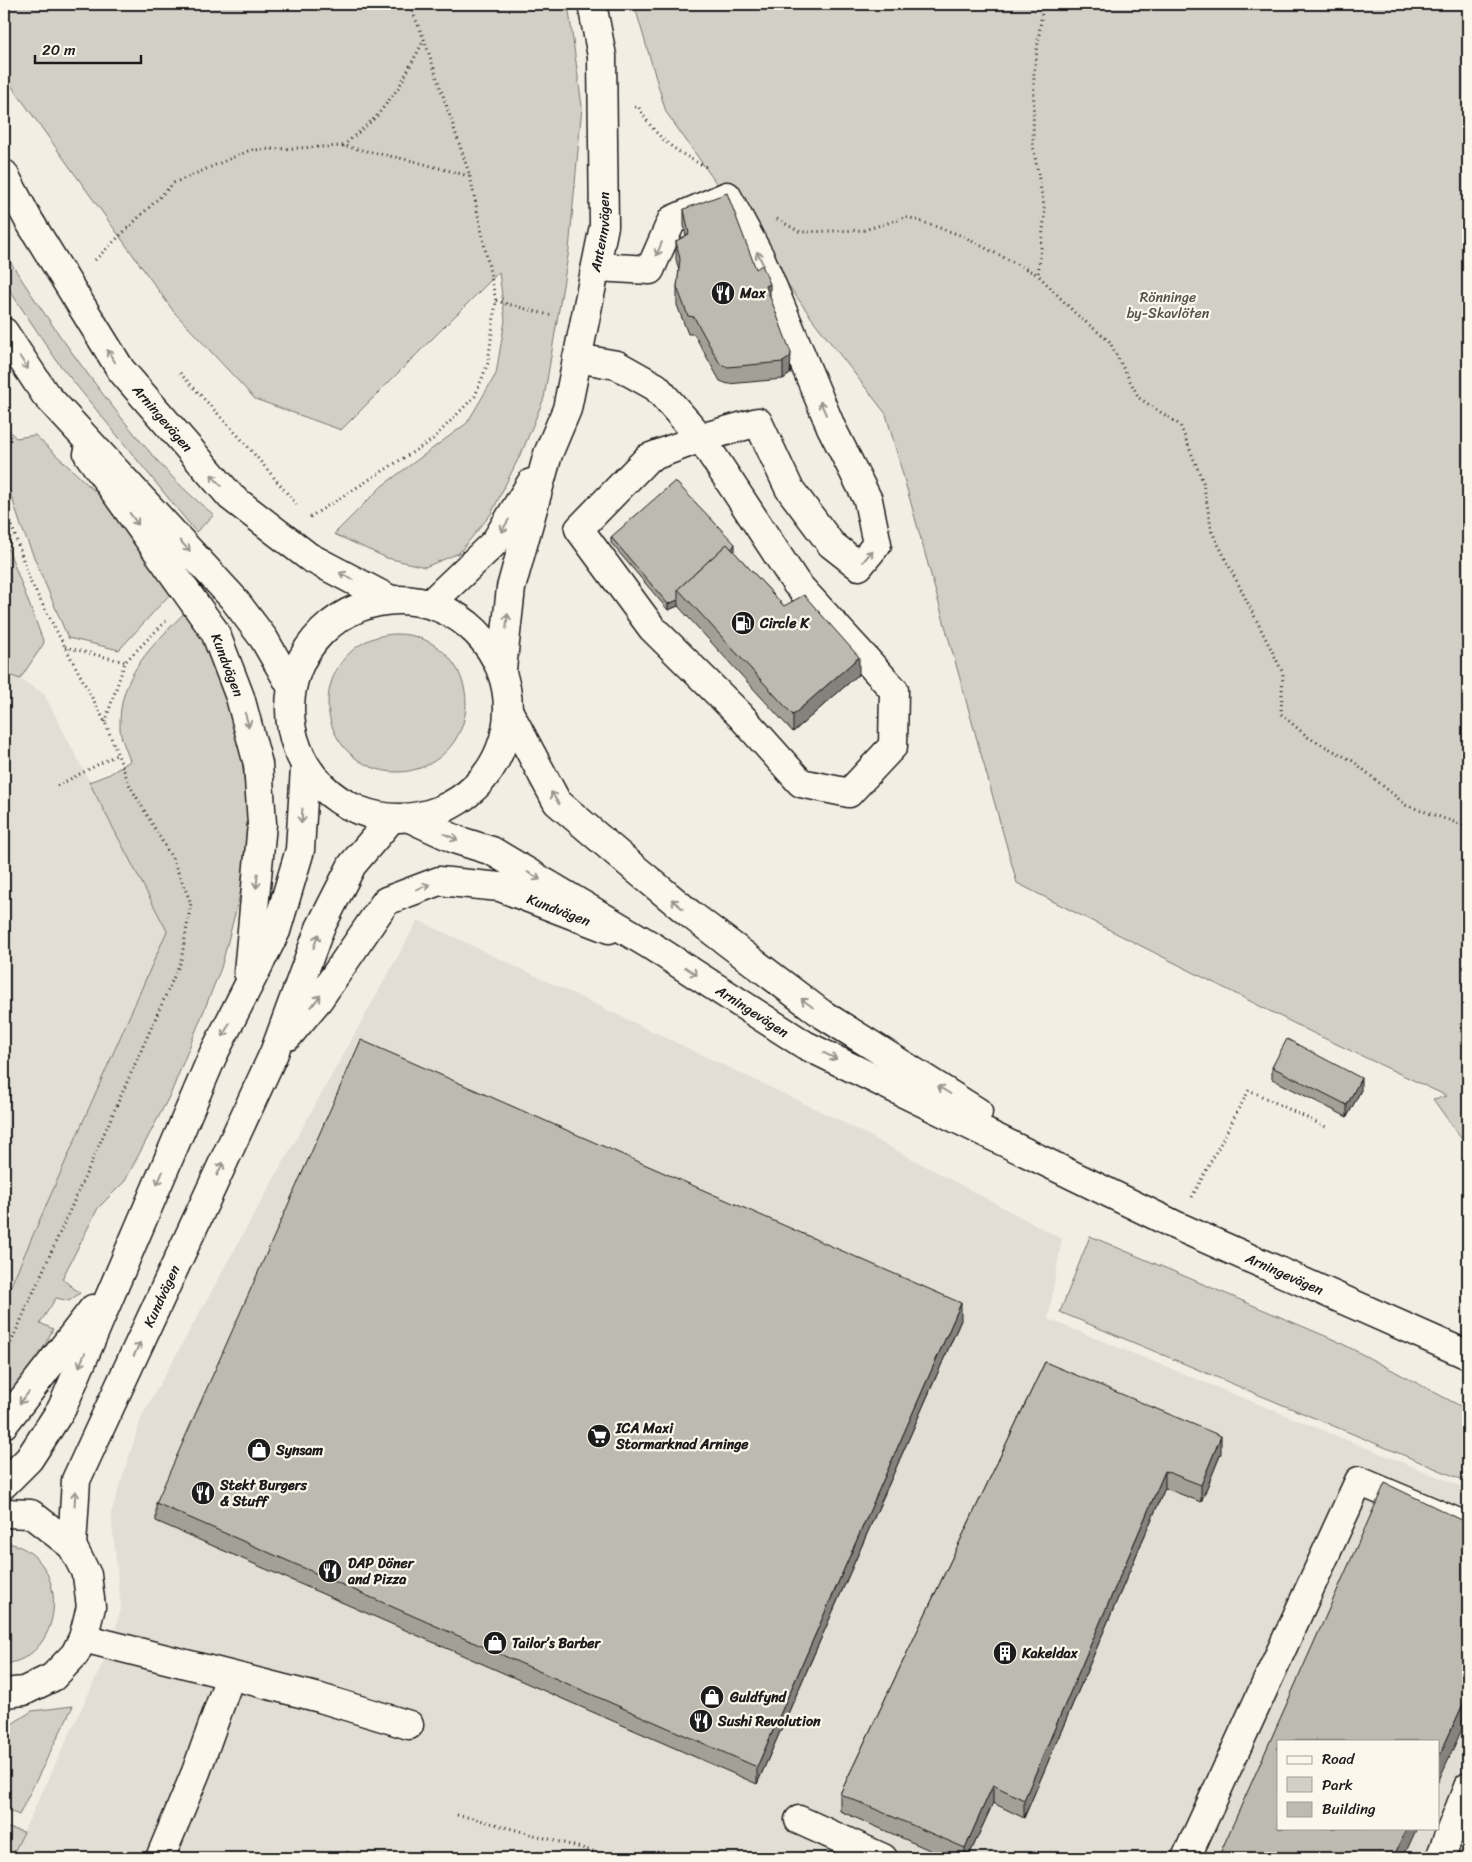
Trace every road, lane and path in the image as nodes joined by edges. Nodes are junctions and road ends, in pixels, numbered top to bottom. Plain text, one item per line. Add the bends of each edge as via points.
1 (409, 4) edge
2 (592, 4) edge
3 (1043, 4) edge
4 (424, 39) junction
5 (603, 114) junction
6 (343, 146) junction
7 (711, 170) dead end
8 (4, 174) edge
9 (470, 176) junction
10 (771, 215) dead end
11 (95, 260) dead end
12 (596, 267) junction
13 (1038, 275) junction
14 (4, 332) edge
15 (578, 358) junction
16 (180, 372) dead end
17 (45, 394) junction
18 (701, 438) junction
19 (548, 454) junction
20 (4, 502) edge
21 (302, 510) dead end
22 (308, 518) dead end
23 (389, 599) junction
24 (430, 604) junction
25 (174, 612) dead end
26 (65, 647) junction
27 (124, 662) junction
28 (502, 669) junction
29 (291, 686) junction
30 (509, 712) junction
31 (105, 722) junction
32 (118, 754) junction
33 (305, 767) junction
34 (57, 786) dead end
35 (401, 819) junction
36 (1468, 827) edge
37 (650, 945) junction
38 (247, 986) junction
39 (274, 1053) junction
40 (1326, 1127) dead end
41 (1104, 1190) junction
42 (1177, 1226) junction
43 (118, 1276) junction
44 (1468, 1355) edge
45 (4, 1358) edge
46 (4, 1424) edge
47 (4, 1484) edge
48 (4, 1513) edge
49 (1468, 1526) edge
50 (72, 1546) junction
51 (84, 1638) junction
52 (230, 1677) junction
53 (4, 1694) edge
54 (409, 1725) dead end
55 (1468, 1787) edge
56 (457, 1815) dead end
57 (799, 1820) dead end
58 (160, 1858) edge
59 (618, 1858) edge
60 (883, 1858) edge
61 (1186, 1858) edge
62 (1440, 1858) edge

1 - 4 path
2 - 5 street, Antennvägen via 602,56
3 - 13 path via 1034,73 1033,146 1045,212
4 - 6 path via 400,86 376,117
4 - 9 path
5 - 7 path via 638,106 649,125 676,152
5 - 12 street, Antennvägen via 604,226
6 - 9 path
6 - 11 path via 250,150 174,184
23 -> 8 street, Arningevägen via 309,557 231,497 121,370 32,227
9 - 22 path via 496,301 488,363 475,396 432,440
10 - 13 path via 800,232 864,230 908,217 960,235
12 - 15 street, Antennvägen
18 -> 12 street via 758,422 789,488 831,544 860,566 878,544 868,500 831,427 761,259 727,196 672,220 650,270
13 - 36 path via 1076,314 1109,341 1139,398 1180,425 1203,482 1212,532 1283,673 1281,714 1309,738 1353,762 1406,805
14 -> 17 street
15 - 18 street via 617,365 656,387
15 - 19 street, Antennvägen via 567,409
16 - 21 path
17 -> 29 street via 233,598 264,639
17 -> 38 street, Kundvägen via 215,632 240,697 258,764 262,824
18 - 18 street via 796,583 894,690 893,746 849,793 801,783 740,715 652,628 579,529 648,458
19 -> 24 street, Antennvägen via 495,542
28 -> 19 street, Antennvägen via 511,588
20 - 26 path via 30,581
23 - 24 street
23 - 29 street via 356,608 326,626 304,653
24 - 28 street via 453,613 474,628
25 - 27 path
26 - 27 path
26 - 31 path
27 - 31 path
28 - 30 street
29 - 33 street via 290,727
30 - 35 street via 501,750 480,784 449,807
41 -> 30 street, Arningevägen via 822,1014 690,914 557,802
31 - 32 path
32 - 34 path
32 - 45 path via 130,786 172,858 191,903 181,962
33 - 35 street, Arningevägen via 328,793 358,811
33 -> 38 street, Kundvägen via 300,850 276,932
35 -> 37 street, Arningevägen via 492,851
39 -> 35 street, Kundvägen via 320,928 352,865
39 -> 37 street, Kundvägen via 319,998 386,901 439,881 500,887
37 -> 41 street, Arningevägen via 805,1045
38 -> 43 street, Kundvägen via 213,1055
50 -> 39 street, Kundvägen via 76,1480
40 - 42 path via 1249,1090
41 - 42 street, Arningevägen
42 - 44 street, Arningevägen
43 -> 46 street, Kundvägen
43 -> 47 street, Kundvägen via 62,1408 29,1459
48 - 50 street via 31,1514
49 - 61 street via 1359,1481
50 - 51 street via 87,1575 91,1607
51 - 52 street
51 - 53 street via 75,1654 53,1677 24,1691
52 - 54 street via 320,1698
52 - 58 street via 196,1772
55 - 62 street
56 - 59 path
57 - 60 street

